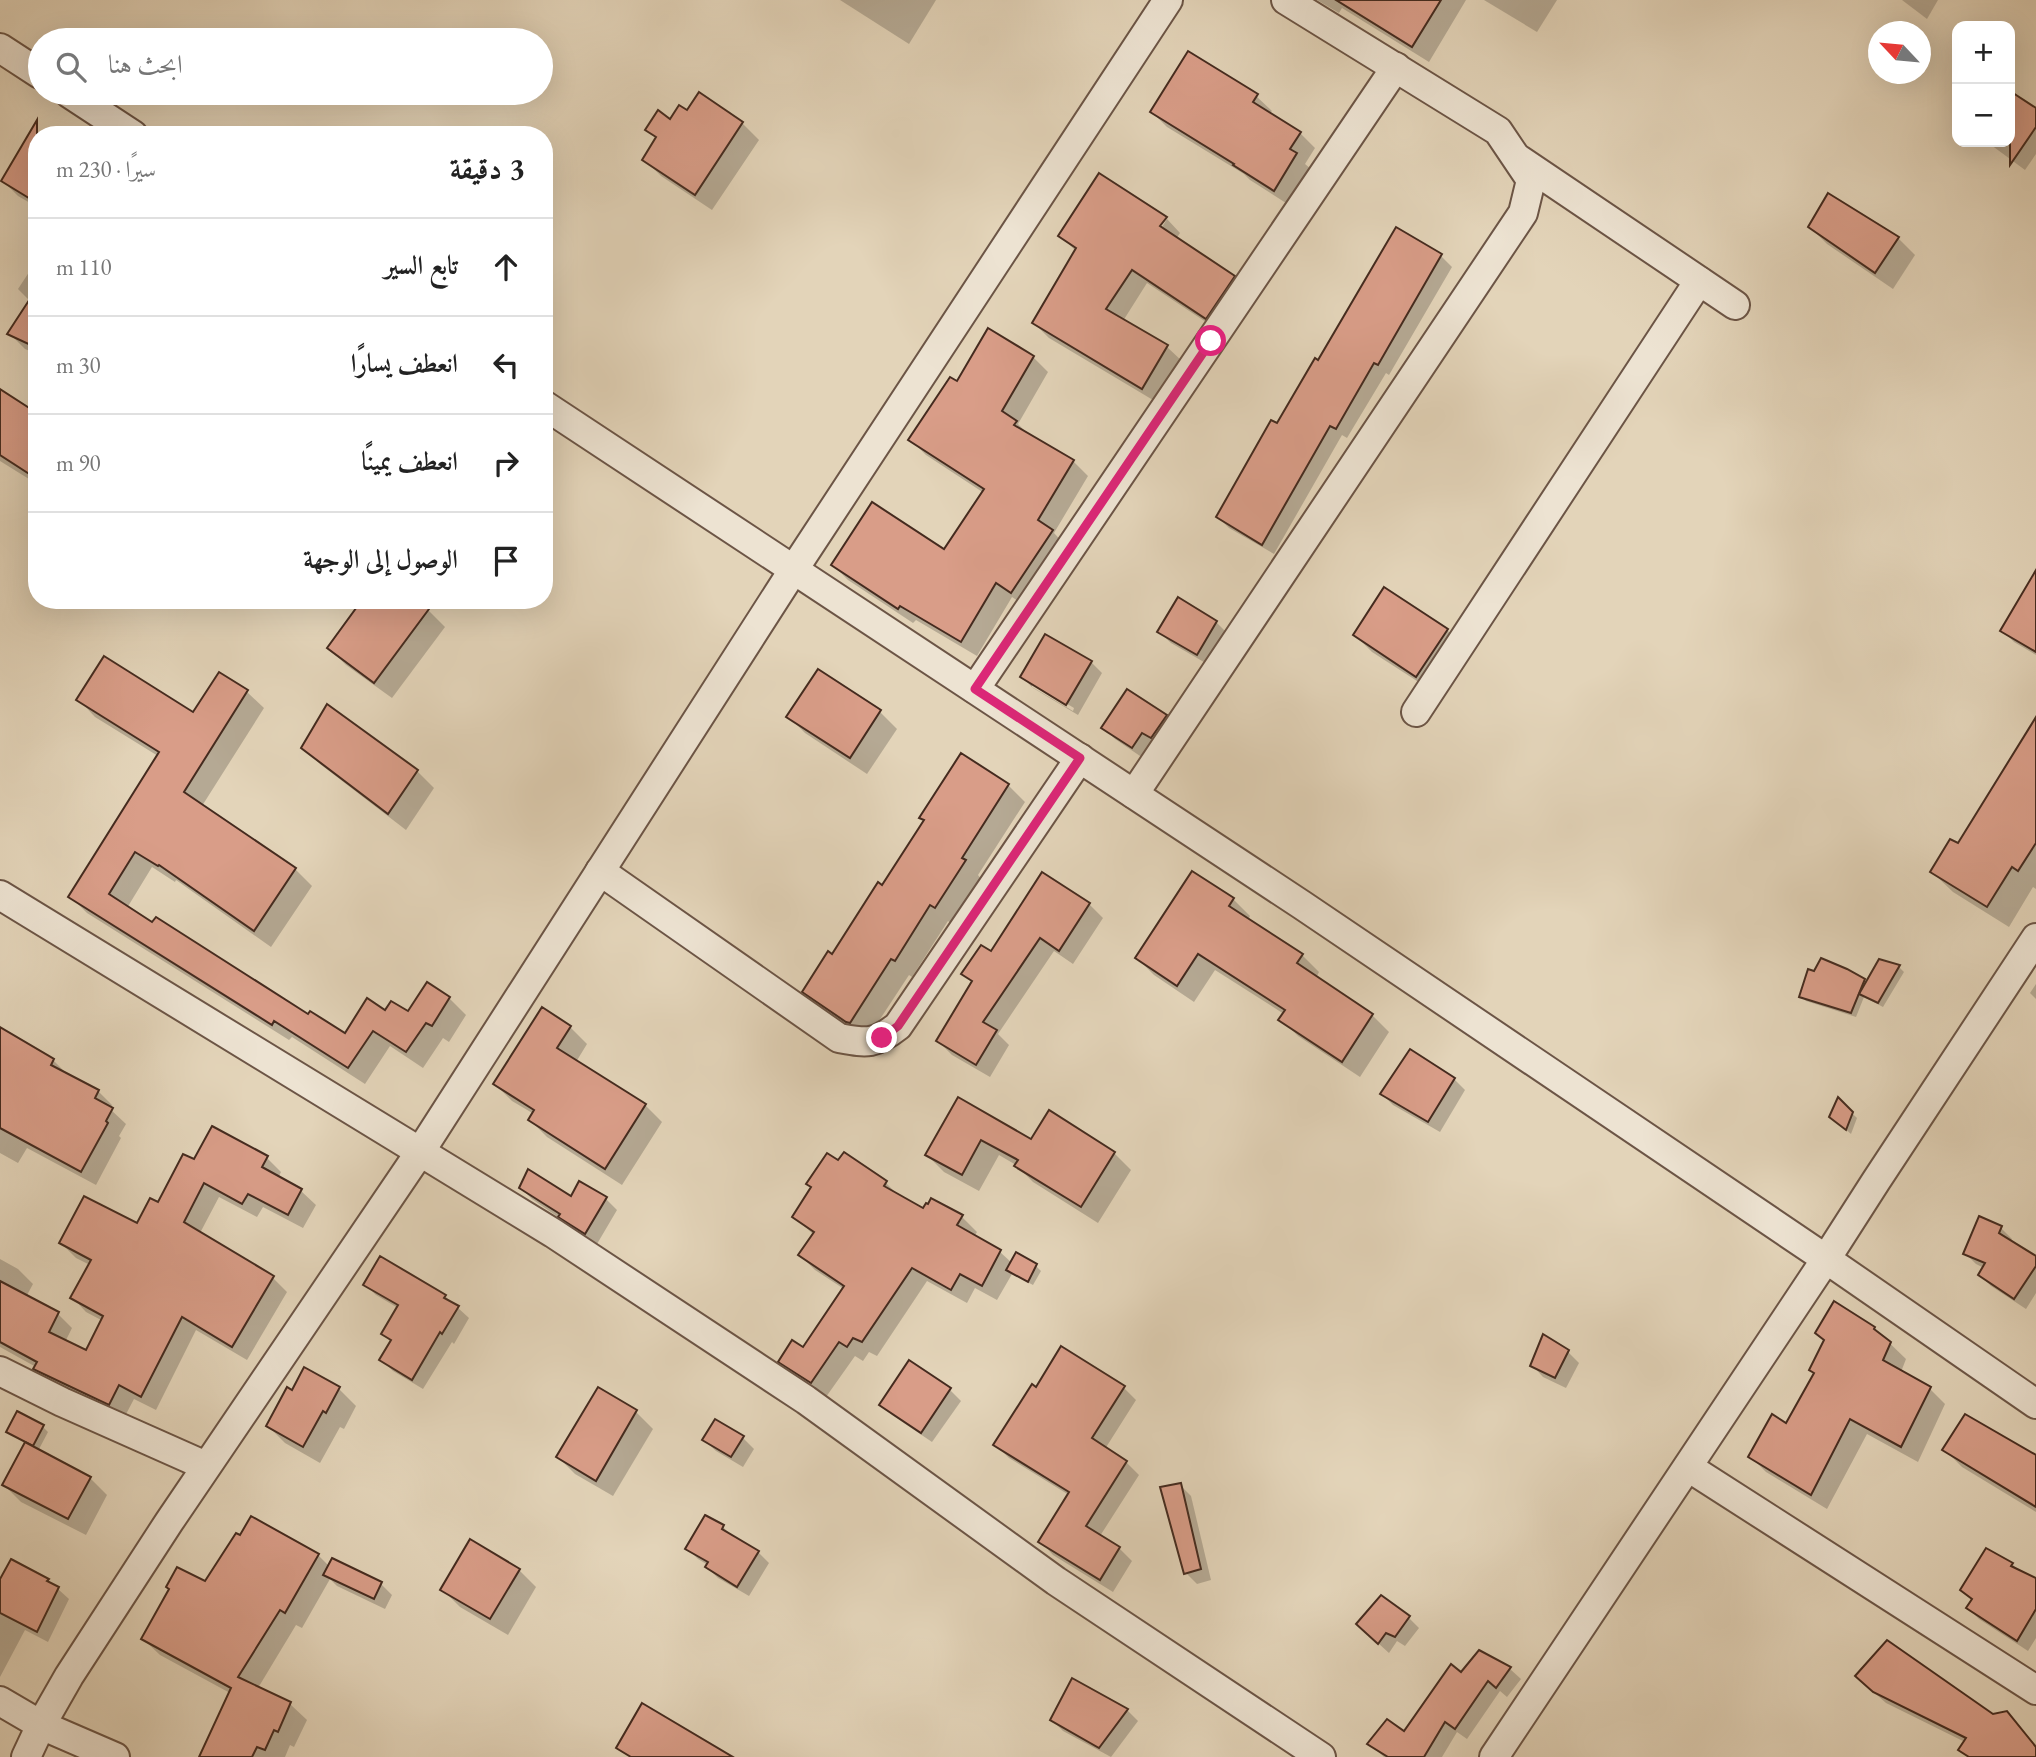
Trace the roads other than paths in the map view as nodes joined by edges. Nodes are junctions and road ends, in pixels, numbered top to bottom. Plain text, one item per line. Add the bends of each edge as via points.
1 (1168, 0) edge
2 (1286, 0) edge
3 (0, 48) edge
4 (28, 66) edge
5 (1396, 67) junction
6 (87, 105) edge
7 (119, 126) edge
8 (1517, 158) junction
9 (1699, 281) junction
10 (1735, 305) dead end
11 (553, 411) edge
12 (794, 569) junction
13 (975, 689) junction
14 (1416, 712) dead end
15 (1080, 758) junction
16 (1134, 794) junction
17 (600, 871) junction
18 (0, 895) edge
19 (2036, 938) edge
20 (420, 1152) junction
21 (1826, 1259) junction
22 (0, 1371) edge
23 (2036, 1404) edge
24 (206, 1466) junction
25 (1688, 1467) junction
26 (2036, 1690) edge
27 (0, 1701) edge
28 (41, 1725) junction
29 (26, 1757) edge
30 (115, 1757) edge
31 (1321, 1757) edge
32 (1494, 1757) edge

1 - 12 street
2 - 5 street
3 - 4 street
5 - 8 street via 1498,131
5 - 13 street
6 - 7 street
8 - 9 street
8 - 16 street via 1531,180 1523,213
9 - 10 street
9 - 14 street
11 - 12 street
12 - 13 street
12 - 17 street
13 - 15 street
15 - 16 street
15 - 17 street via 898,1026 882,1038 864,1043 838,1038
16 - 21 street
17 - 20 street
18 - 20 street
19 - 21 street
20 - 24 street
20 - 31 street via 553,1233 806,1400 1056,1581
21 - 23 street
21 - 25 street
22 - 24 street
24 - 28 street
25 - 26 street
25 - 32 street
27 - 28 street
28 - 29 street
28 - 30 street

